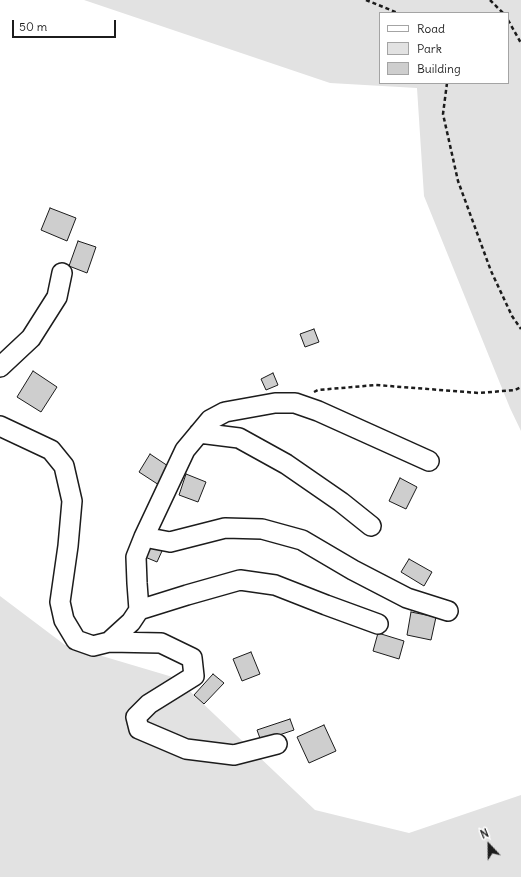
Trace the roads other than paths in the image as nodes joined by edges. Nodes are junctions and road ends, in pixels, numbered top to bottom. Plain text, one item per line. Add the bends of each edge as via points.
1 (62, 273) dead end
2 (0, 368) edge
3 (0, 426) edge
4 (199, 433) junction
5 (429, 462) dead end
6 (371, 526) dead end
7 (144, 537) junction
8 (139, 610) junction
9 (448, 611) dead end
10 (378, 624) dead end
11 (110, 642) junction
12 (277, 744) dead end

1 - 2 street via 58,297 31,338
3 - 11 street via 52,450 64,466 72,501 60,602 64,620 76,640 93,646
4 - 5 street via 210,420 225,412 274,403 295,403
4 - 6 street via 239,438 286,464
4 - 7 street via 185,450
7 - 8 street via 136,557
7 - 9 street via 170,542 225,528 262,529 302,540 407,598
8 - 10 street via 240,580 275,585
8 - 11 street via 131,622
11 - 12 street via 161,643 192,658 194,676 148,704 136,717 139,729 186,750 234,755

